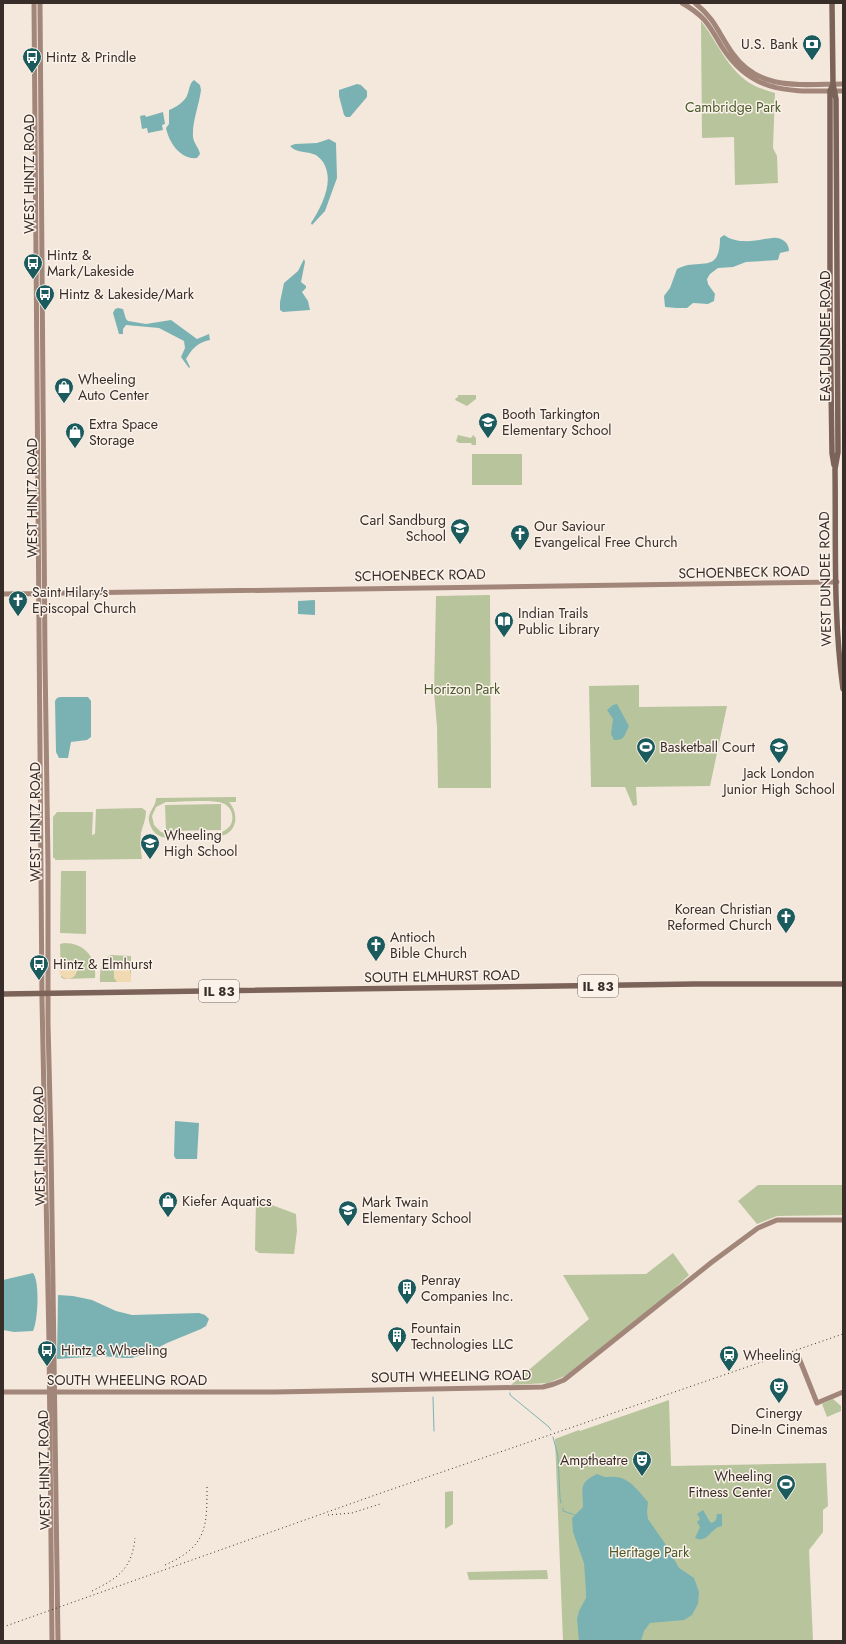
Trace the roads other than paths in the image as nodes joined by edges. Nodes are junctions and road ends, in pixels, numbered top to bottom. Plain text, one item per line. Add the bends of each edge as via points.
1 (34, 3) edge
2 (40, 3) edge
3 (682, 3) edge
4 (694, 3) edge
5 (832, 3) edge
6 (833, 84) junction
7 (843, 84) edge
8 (833, 91) junction
9 (843, 91) edge
10 (835, 469) joint
11 (837, 582) junction
12 (3, 594) edge
13 (42, 594) junction
14 (843, 689) edge
15 (843, 984) edge
16 (45, 993) junction
17 (3, 994) edge
18 (843, 1220) edge
19 (799, 1358) dead end
20 (3, 1392) edge
21 (52, 1392) junction
22 (843, 1392) edge
23 (52, 1641) edge
24 (58, 1641) edge

1 - 13 main road, WEST HINTZ ROAD
2 - 13 main road, WEST HINTZ ROAD
3 - 8 main road via 703,18 727,55 748,76 762,84 785,90
4 - 6 main road via 711,18 734,54 753,72 788,85
5 - 6 main road
6 - 7 main road
6 - 8 main road, EAST DUNDEE ROAD
8 - 9 main road
8 - 10 main road, EAST DUNDEE ROAD via 838,452
10 - 11 main road, WEST DUNDEE ROAD
11 - 13 main road, SCHOENBECK ROAD
11 - 14 main road, WEST DUNDEE ROAD via 837,637
12 - 13 main road, SCHOENBECK ROAD
13 - 16 main road, WEST HINTZ ROAD
15 - 16 main road, SOUTH ELMHURST ROAD / IL 83
16 - 17 main road, IL 83
16 - 21 main road, WEST HINTZ ROAD
18 - 21 main road, SOUTH WHEELING ROAD via 777,1220 758,1228 572,1374 548,1386 275,1392
19 - 22 main road via 817,1403
20 - 21 main road, SOUTH WHEELING ROAD
21 - 23 main road, WEST HINTZ ROAD
21 - 24 main road, WEST HINTZ ROAD

